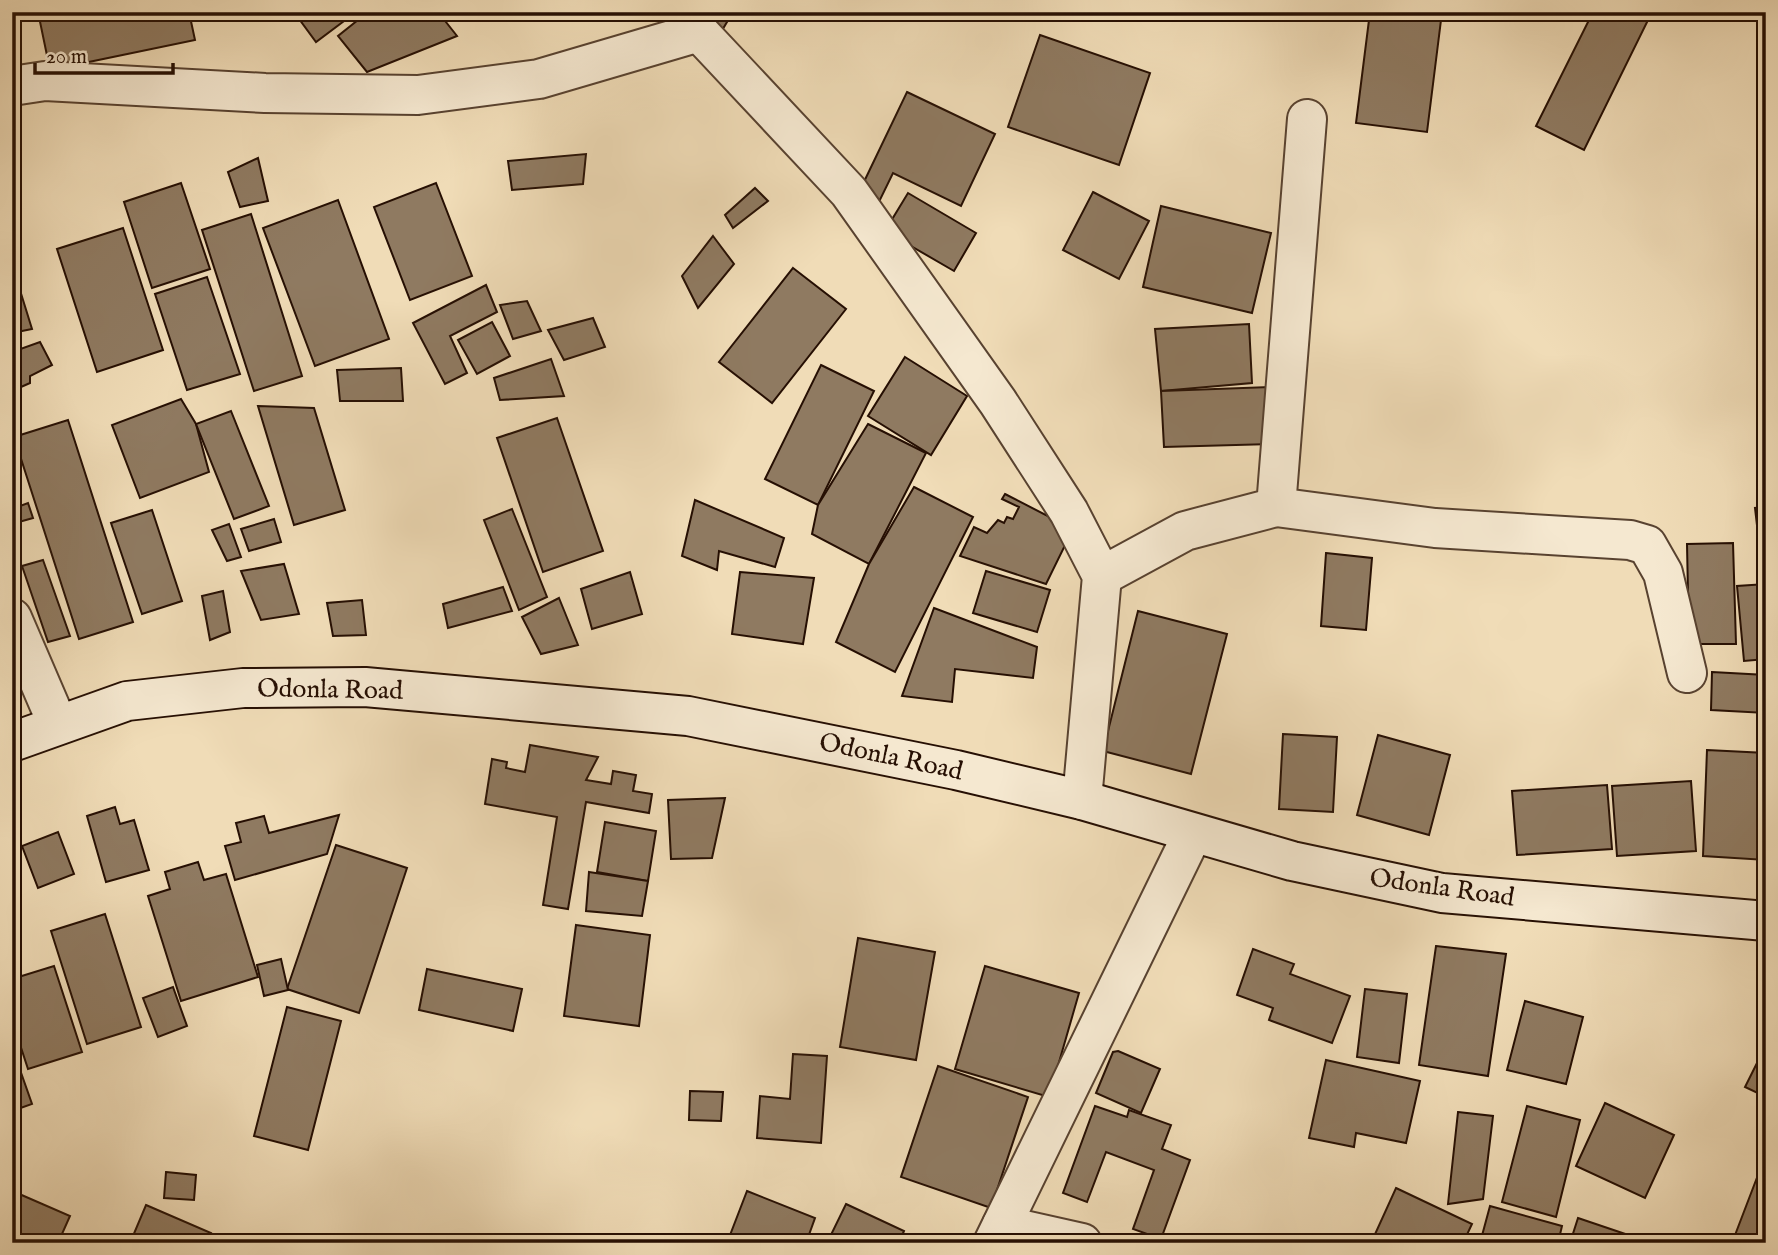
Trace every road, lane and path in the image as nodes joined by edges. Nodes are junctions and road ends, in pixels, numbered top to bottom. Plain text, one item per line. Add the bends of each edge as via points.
1 (692, 22) edge
2 (12, 86) edge
3 (1307, 119) dead end
4 (1276, 507) junction
5 (1102, 576) junction
6 (12, 618) edge
7 (1687, 673) dead end
8 (58, 726) junction
9 (12, 741) edge
10 (1082, 800) junction
11 (1193, 833) junction
12 (1766, 921) edge
13 (998, 1234) edge
14 (1082, 1243) edge

1 - 2 street via 539,79 418,94 265,93 45,81
1 - 5 street via 849,192 998,402 1069,512
3 - 4 street
4 - 5 street via 1185,531
4 - 7 street via 1436,528 1630,540 1647,545 1663,573
5 - 10 street
6 - 8 street
8 - 9 street, Odonla Road
8 - 10 street, Odonla Road via 127,701 243,688 365,687 688,716
10 - 11 street, Odonla Road
11 - 12 street, Odonla Road via 1292,861 1442,893
11 - 13 street
13 - 14 street

